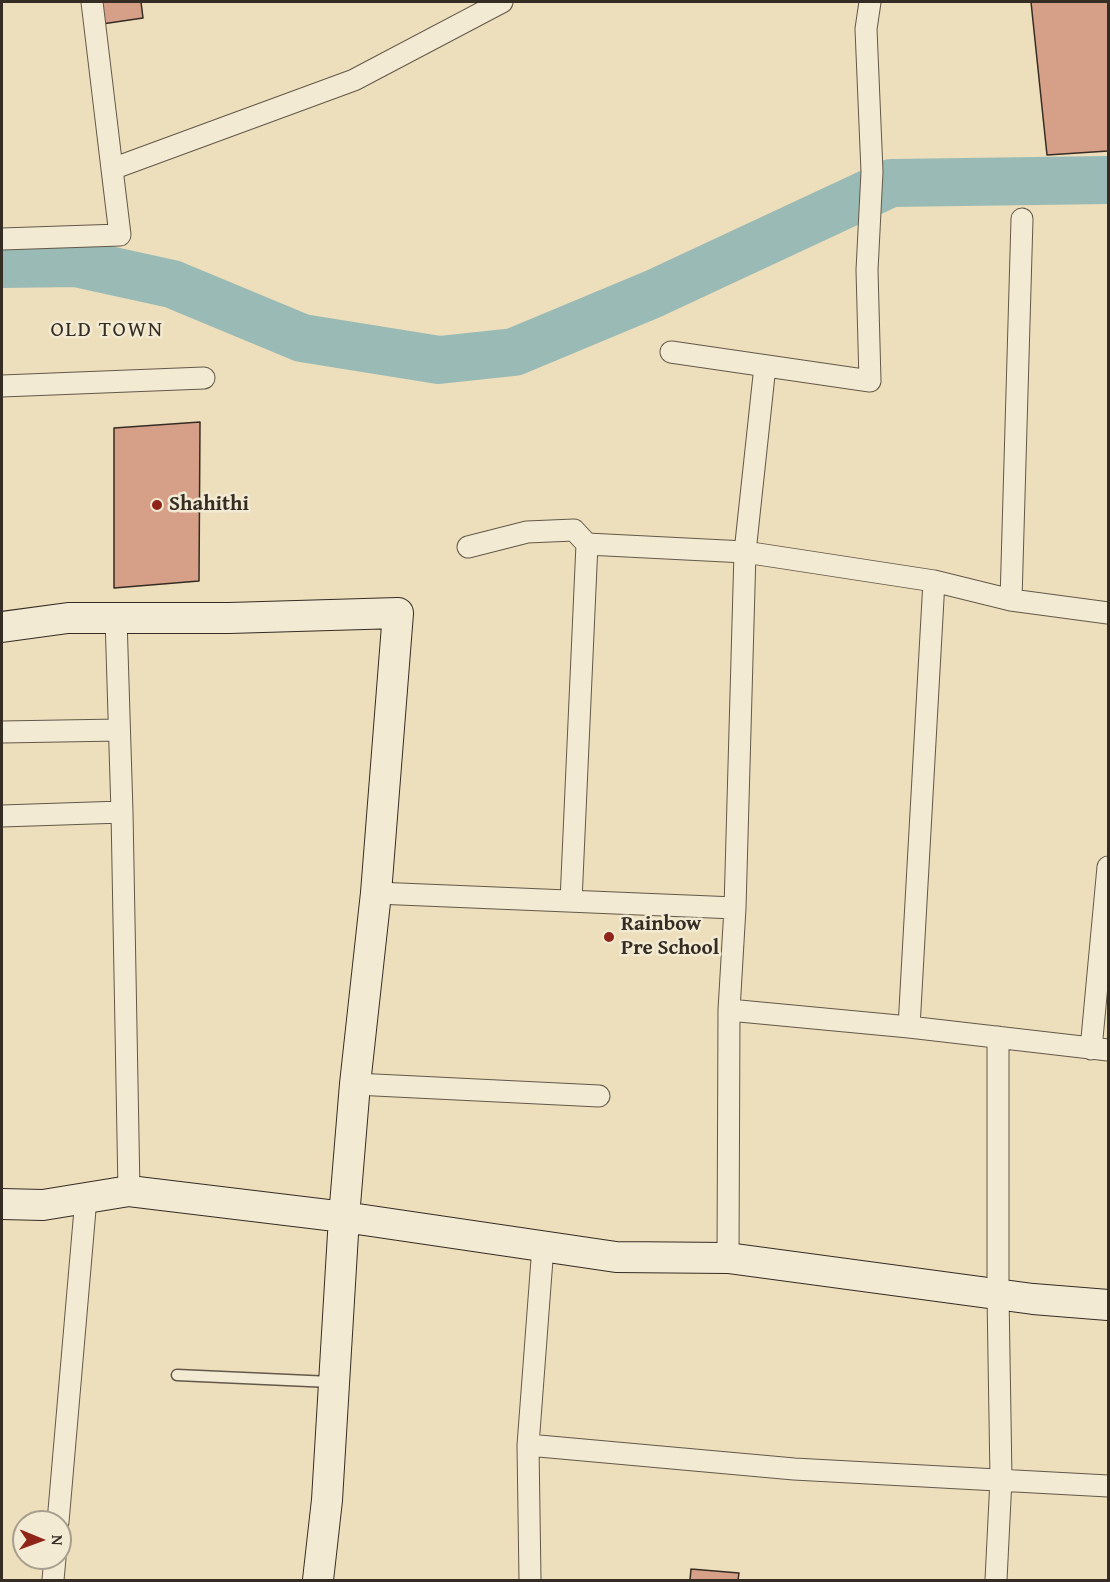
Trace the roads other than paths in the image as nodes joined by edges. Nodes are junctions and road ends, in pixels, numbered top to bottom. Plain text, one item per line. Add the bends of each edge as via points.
1 (92, 2) edge
2 (502, 2) edge
3 (870, 2) edge
4 (112, 169) junction
5 (1022, 219) dead end
6 (2, 239) edge
7 (670, 352) dead end
8 (765, 366) junction
9 (204, 378) dead end
10 (2, 386) edge
11 (587, 544) junction
12 (468, 547) dead end
13 (745, 552) junction
14 (934, 581) junction
15 (1011, 600) junction
16 (1108, 614) edge
17 (116, 618) junction
18 (2, 627) edge
19 (119, 729) junction
20 (2, 732) edge
21 (122, 812) junction
22 (2, 816) edge
23 (1108, 867) edge
24 (376, 893) junction
25 (571, 901) junction
26 (735, 908) junction
27 (729, 1010) junction
28 (909, 1027) junction
29 (998, 1037) junction
30 (1100, 1049) edge
31 (355, 1084) junction
32 (599, 1096) dead end
33 (129, 1191) junction
34 (86, 1198) junction
35 (2, 1204) edge
36 (344, 1217) junction
37 (543, 1246) junction
38 (728, 1258) junction
39 (998, 1295) junction
40 (1108, 1305) edge
41 (177, 1375) dead end
42 (334, 1382) junction
43 (528, 1445) junction
44 (1001, 1479) junction
45 (1108, 1486) edge
46 (59, 1510) edge
47 (318, 1581) edge
48 (530, 1581) edge
49 (996, 1581) edge

1 - 4 street
2 - 4 street via 354,80
3 - 8 street via 866,29 872,172 867,270 870,381
4 - 6 street via 120,235
5 - 15 street
7 - 8 street
8 - 13 street
9 - 10 street
11 - 12 street via 574,530 527,532
11 - 13 street
11 - 25 street
13 - 14 street
13 - 26 street
14 - 15 street
14 - 28 street
15 - 16 street
17 - 18 street via 68,618
17 - 19 street
17 - 24 street via 398,613
19 - 20 street
19 - 21 street
21 - 22 street
21 - 33 street
23 - 30 street
24 - 25 street
24 - 31 street
25 - 26 street
26 - 27 street
27 - 28 street
27 - 38 street
28 - 29 street
29 - 30 street
29 - 39 street
31 - 32 street
31 - 36 street
33 - 34 street
33 - 36 street
34 - 35 street via 43,1205
34 - 46 street
36 - 37 street
36 - 42 street
37 - 38 street via 616,1257
37 - 43 street
38 - 39 street
39 - 40 street
39 - 44 street
41 - 42 lane
42 - 47 street
43 - 44 street via 794,1469
43 - 48 street
44 - 45 street
44 - 49 street

